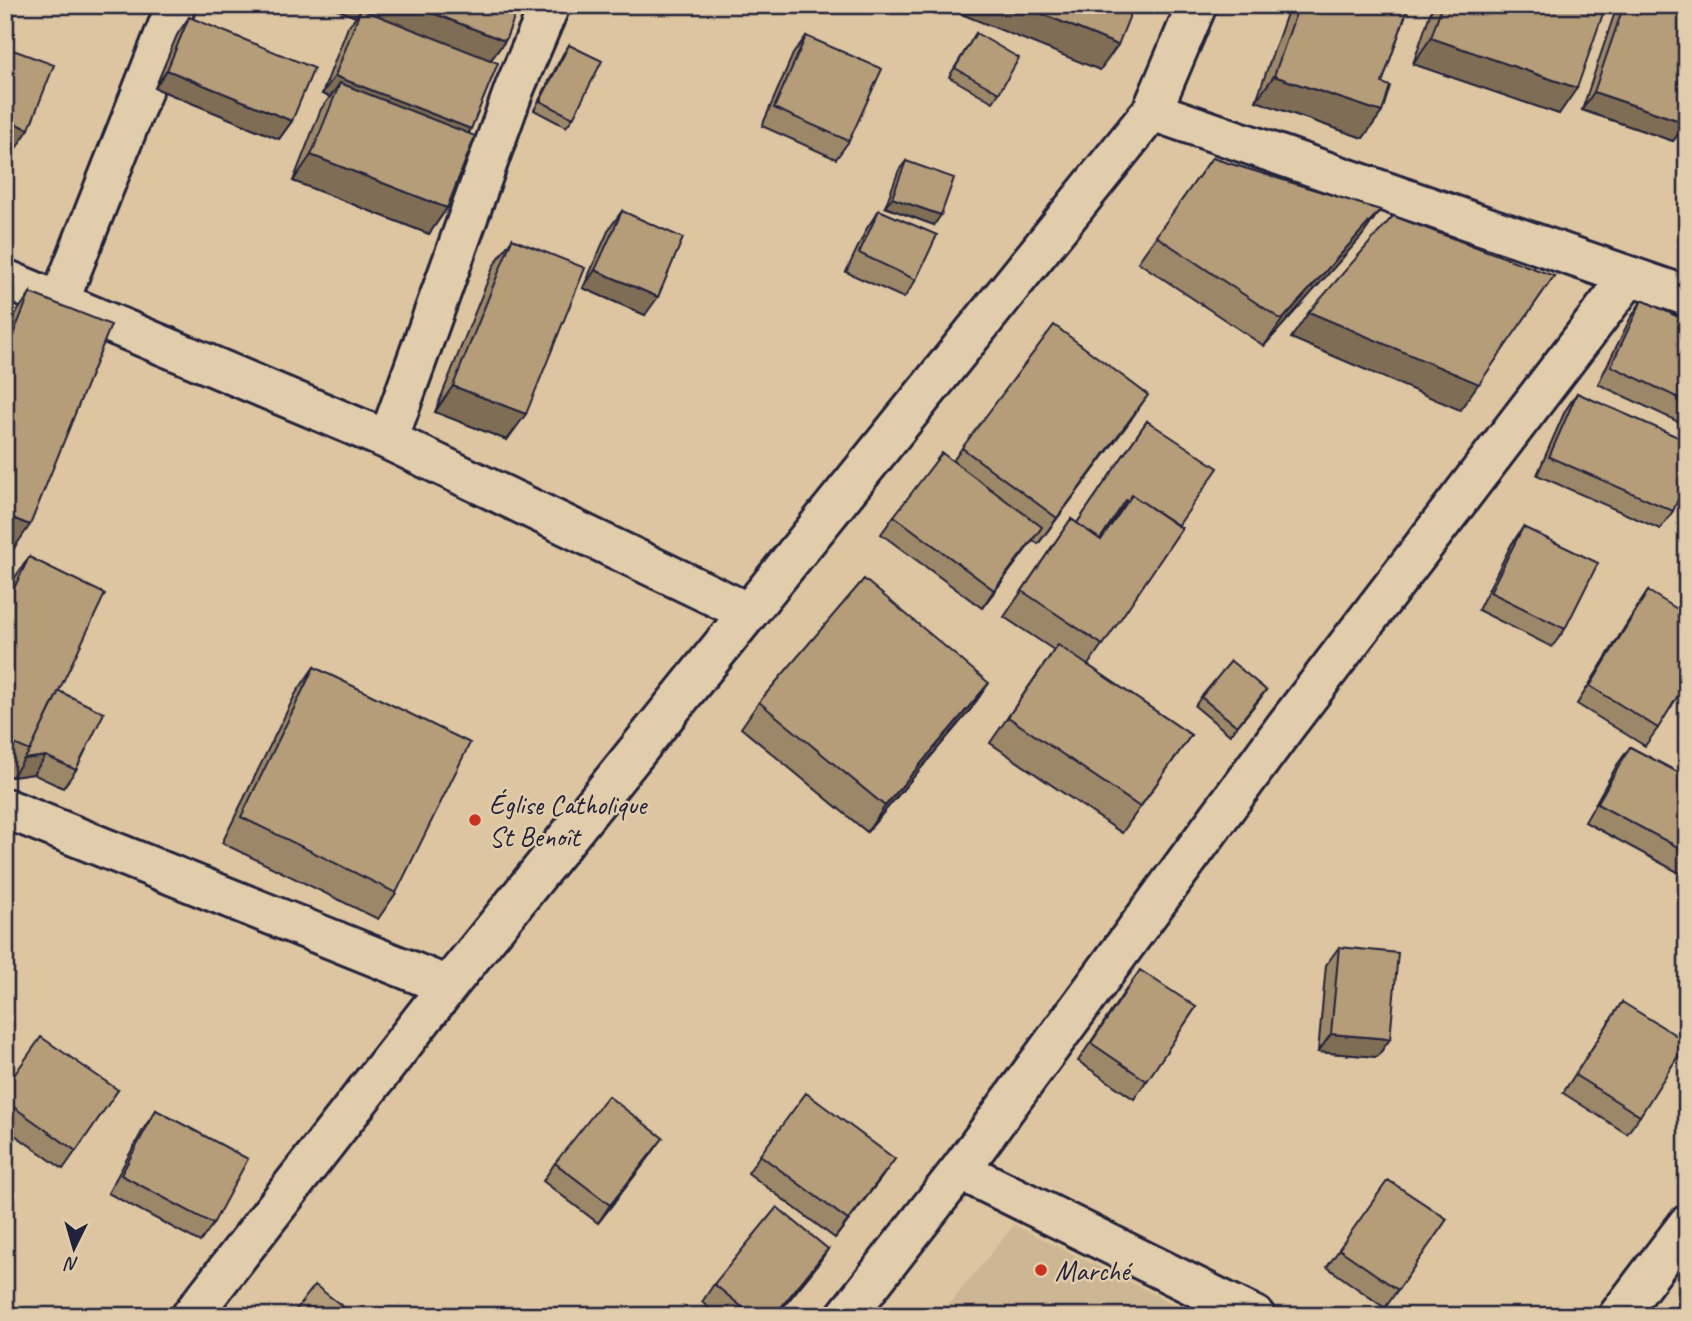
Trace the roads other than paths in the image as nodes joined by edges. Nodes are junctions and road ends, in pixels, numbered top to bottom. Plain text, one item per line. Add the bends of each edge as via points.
1 (176, 5) edge
2 (550, 5) edge
3 (1198, 5) edge
4 (1153, 111) junction
5 (1630, 276) junction
6 (5, 279) edge
7 (1687, 296) edge
8 (59, 302) junction
9 (388, 440) junction
10 (747, 612) junction
11 (5, 808) edge
12 (448, 986) junction
13 (960, 1170) junction
14 (1687, 1225) edge
15 (191, 1316) edge
16 (846, 1316) edge
17 (1255, 1316) edge
18 (1618, 1316) edge

1 - 8 street
2 - 9 street via 515,87
3 - 4 street
4 - 5 street
4 - 10 street
5 - 7 street
5 - 13 street via 1285,727
6 - 8 street
8 - 9 street
9 - 10 street
10 - 12 street
11 - 12 street
12 - 15 street
13 - 16 street
13 - 17 street
14 - 18 street

